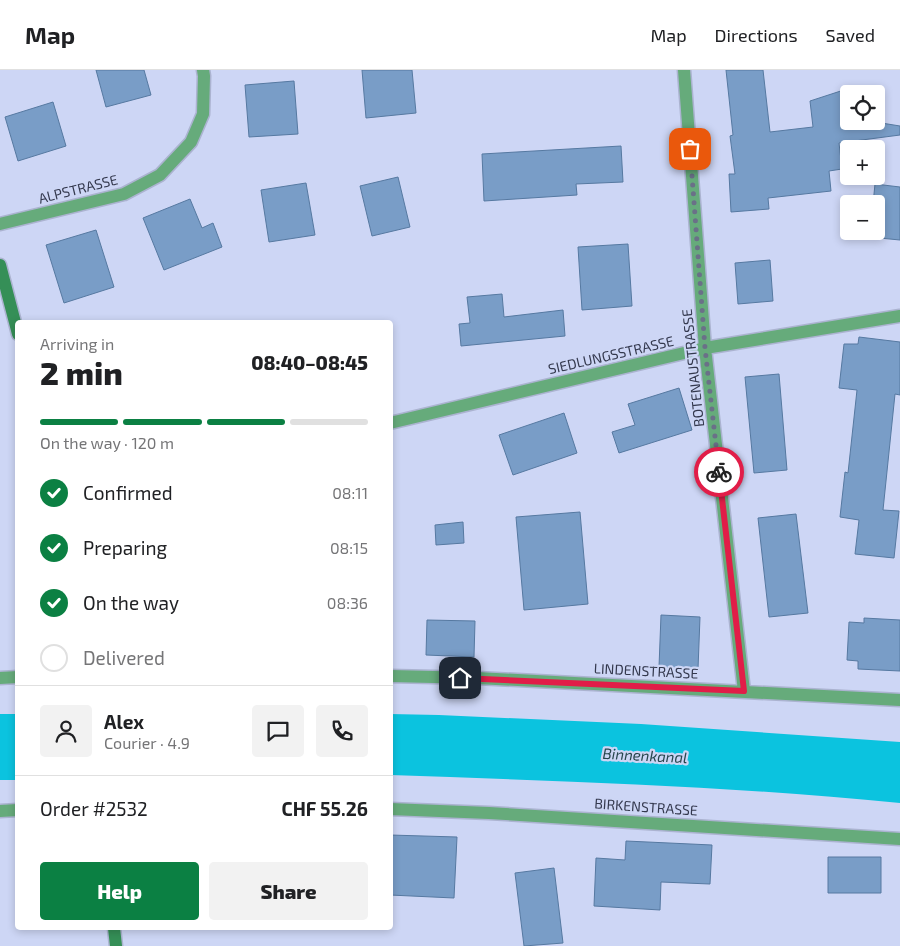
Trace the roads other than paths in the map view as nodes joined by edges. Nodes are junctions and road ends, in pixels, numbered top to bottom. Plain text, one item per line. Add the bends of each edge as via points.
1 (203, 70) edge
2 (684, 70) edge
3 (0, 224) edge
4 (0, 265) edge
5 (900, 316) edge
6 (15, 322) edge
7 (705, 348) junction
8 (393, 421) edge
9 (393, 676) edge
10 (15, 677) edge
11 (0, 678) edge
12 (744, 691) junction
13 (900, 700) edge
14 (15, 810) edge
15 (393, 810) edge
16 (0, 811) edge
17 (900, 839) edge
18 (114, 930) edge
19 (116, 946) edge

1 - 3 street, ALPSTRASSE via 203,114 191,142 160,175 124,194
2 - 7 street, BOTENAUSTRASSE
4 - 6 street
5 - 7 street, SIEDLUNGSSTRASSE
7 - 8 street, SIEDLUNGSSTRASSE
7 - 12 street, BOTENAUSTRASSE
9 - 12 street, LINDENSTRASSE
10 - 11 street
12 - 13 street, LINDENSTRASSE
14 - 16 street
15 - 17 street, BIRKENSTRASSE via 489,812
18 - 19 street

